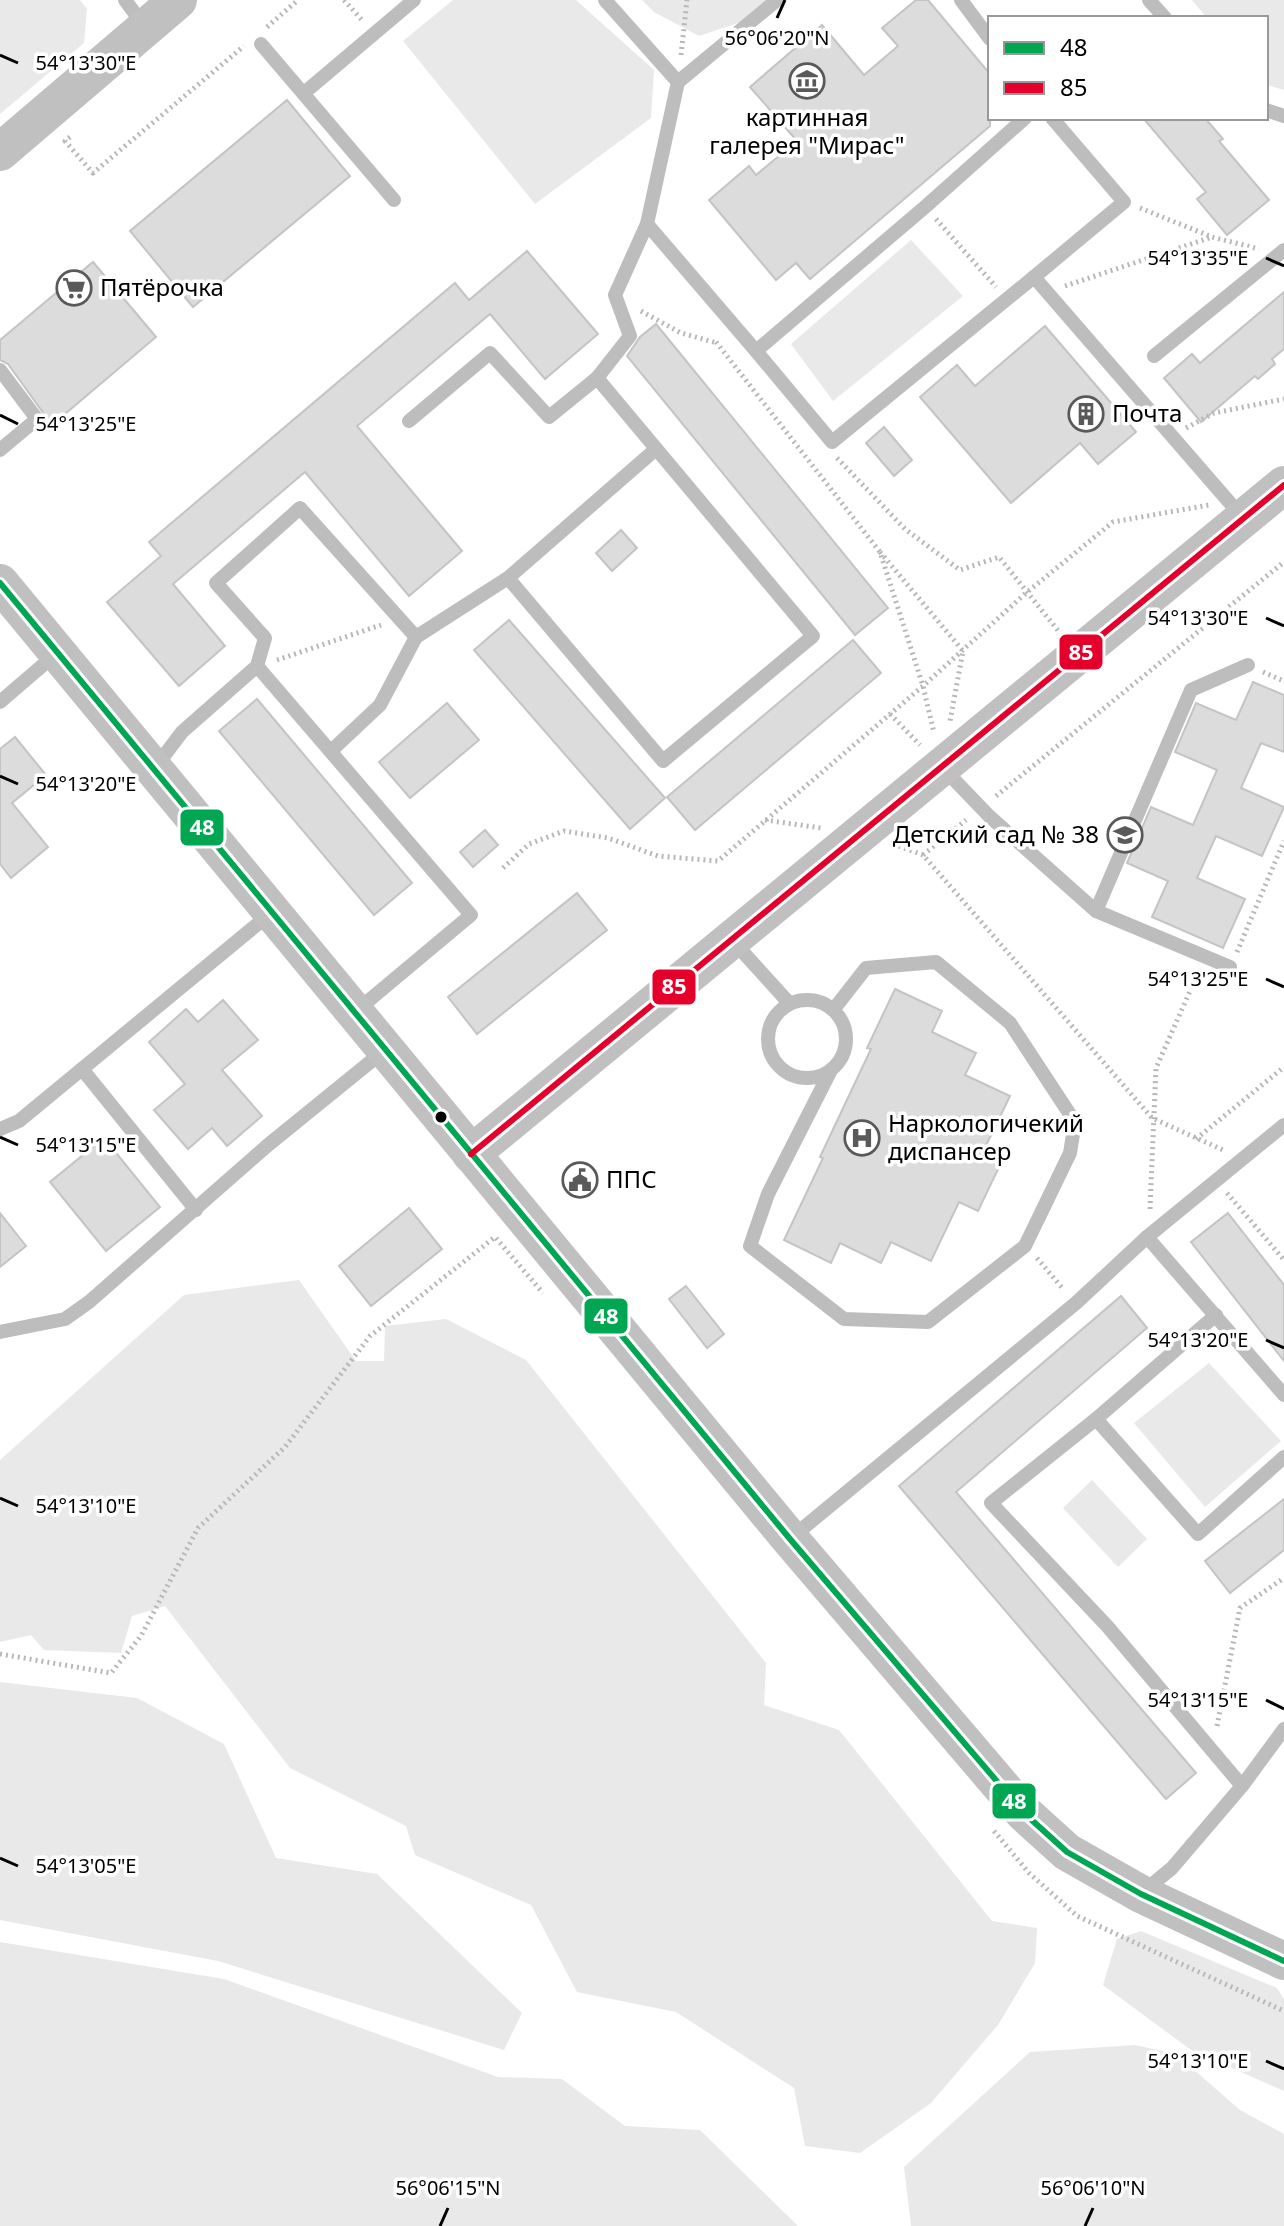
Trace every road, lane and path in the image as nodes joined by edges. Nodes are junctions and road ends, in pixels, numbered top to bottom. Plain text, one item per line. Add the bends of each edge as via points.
1 (178, 0) edge
2 (298, 0) edge
3 (414, 0) edge
4 (605, 0) edge
5 (687, 0) edge
6 (777, 0) edge
7 (961, 0) edge
8 (1149, 0) edge
9 (135, 14) edge
10 (1163, 16) edge
11 (988, 36) edge
12 (258, 38) junction
13 (678, 82) junction
14 (304, 93) junction
15 (1023, 120) edge
16 (1054, 120) edge
17 (74, 134) dead end
18 (0, 152) edge
19 (394, 200) dead end
20 (1124, 202) junction
21 (925, 207) junction
22 (647, 224) junction
23 (1212, 237) junction
24 (1282, 252) edge
25 (1034, 277) junction
26 (1046, 292) junction
27 (1008, 299) junction
28 (630, 305) dead end
29 (716, 342) junction
30 (728, 347) dead end
31 (756, 351) junction
32 (1154, 356) dead end
33 (0, 370) edge
34 (597, 378) junction
35 (1284, 399) edge
36 (409, 421) dead end
37 (1172, 436) junction
38 (828, 448) dead end
39 (656, 449) junction
40 (0, 450) edge
41 (1284, 485) edge
42 (1236, 510) junction
43 (880, 552) junction
44 (1284, 562) edge
45 (508, 578) junction
46 (0, 583) edge
47 (1026, 593) junction
48 (400, 618) junction
49 (416, 637) junction
50 (963, 651) junction
51 (58, 653) junction
52 (1079, 654) junction
53 (1248, 665) dead end
54 (257, 666) junction
55 (923, 686) junction
56 (0, 702) edge
57 (890, 714) junction
58 (331, 751) junction
59 (942, 767) junction
60 (154, 769) junction
61 (982, 807) junction
62 (765, 820) junction
63 (861, 833) junction
64 (1284, 841) edge
65 (923, 855) junction
66 (503, 868) dead end
67 (1096, 911) junction
68 (271, 912) junction
69 (732, 939) junction
70 (1205, 957) junction
71 (1230, 967) joint
72 (789, 1003) junction
73 (834, 1009) junction
74 (354, 1013) junction
75 (386, 1050) junction
76 (1284, 1067) edge
77 (82, 1069) junction
78 (830, 1072) junction
79 (1152, 1118) junction
80 (1284, 1125) edge
81 (0, 1129) edge
82 (1195, 1139) junction
83 (471, 1154) junction
84 (1242, 1157) junction
85 (1215, 1180) junction
86 (196, 1210) junction
87 (1147, 1237) junction
88 (1025, 1246) junction
89 (1284, 1260) edge
90 (545, 1296) dead end
91 (1076, 1303) junction
92 (1216, 1315) junction
93 (0, 1332) edge
94 (1284, 1395) edge
95 (1096, 1419) junction
96 (1284, 1457) edge
97 (790, 1539) junction
98 (1284, 1578) edge
99 (0, 1654) edge
100 (1282, 1736) edge
101 (1213, 1751) junction
102 (1242, 1786) junction
103 (992, 1828) dead end
104 (1141, 1894) junction
105 (1284, 1961) edge
106 (1284, 2011) edge

1 - 9 main road
2 - 12 path
3 - 14 lane
4 - 13 lane
5 - 13 path
6 - 13 lane
7 - 11 lane
8 - 10 lane
9 - 18 main road
12 - 14 lane
12 - 17 path via 93,173 65,141
13 - 22 lane
14 - 19 lane
15 - 21 lane
16 - 20 lane
20 - 23 path
20 - 25 lane
21 - 27 path
21 - 31 lane
22 - 31 lane
22 - 34 lane via 615,295 630,336
23 - 24 path
23 - 26 path
24 - 32 lane
25 - 26 lane
25 - 27 lane
26 - 37 lane
27 - 31 lane via 832,442
28 - 29 path via 681,333
29 - 30 path
29 - 43 path
33 - 40 lane via 37,419
34 - 36 lane via 549,417 490,353
34 - 39 lane
35 - 37 path via 1214,413
37 - 42 lane
38 - 47 path via 916,538 960,570 999,557
39 - 45 lane
39 - 45 lane via 813,636 663,761
41 - 42 main road
42 - 47 path via 1113,522
42 - 52 main road
43 - 50 path
43 - 55 path
44 - 61 path
45 - 49 lane
46 - 51 main road
47 - 50 path
47 - 52 path
48 - 49 lane
48 - 54 path
48 - 54 lane via 300,508 216,583 265,638
49 - 58 lane via 380,705
50 - 55 path
50 - 59 path
51 - 56 lane
51 - 60 main road
52 - 59 main road
53 - 67 lane via 1191,690
54 - 58 lane
54 - 60 lane via 182,732
55 - 57 path
55 - 59 path
57 - 59 path
57 - 62 path
58 - 74 lane via 471,915
59 - 61 lane
59 - 63 main road
60 - 68 main road
61 - 65 path
61 - 67 lane
62 - 63 path
62 - 66 path via 718,861 658,856 608,838 564,831 529,844
63 - 65 path
63 - 69 main road
64 - 71 path
65 - 79 path
67 - 70 lane
68 - 74 main road
68 - 77 lane
69 - 72 lane
69 - 83 main road
70 - 71 lane
70 - 79 path via 1156,1068
72 - 73 lane via 812,1000
72 - 78 lane via 771,1022 768,1048 781,1070 806,1080
73 - 78 lane via 846,1030 845,1053
73 - 88 lane via 866,968 936,962 1010,1023 1075,1122 1070,1153
74 - 75 main road
75 - 83 main road
75 - 86 lane
76 - 82 path
77 - 81 lane via 19,1121
77 - 86 lane
78 - 88 lane via 768,1194 750,1246 844,1319 928,1322
79 - 82 path
79 - 87 path
80 - 84 lane
82 - 84 path
83 - 97 main road
84 - 85 lane
85 - 87 lane
85 - 89 path
86 - 93 lane via 65,1319
87 - 91 lane
87 - 92 lane
88 - 91 path
90 - 99 path via 495,1237 370,1336 285,1447 198,1528 141,1636 111,1673
91 - 97 lane
92 - 94 lane
92 - 95 lane
95 - 96 lane via 1198,1534
95 - 101 lane via 991,1503 1108,1627
97 - 104 main road via 1024,1813 1067,1852
98 - 101 path via 1240,1608
100 - 102 lane
101 - 102 lane
102 - 104 lane via 1172,1868
103 - 106 path via 1029,1873 1077,1916
104 - 105 main road

